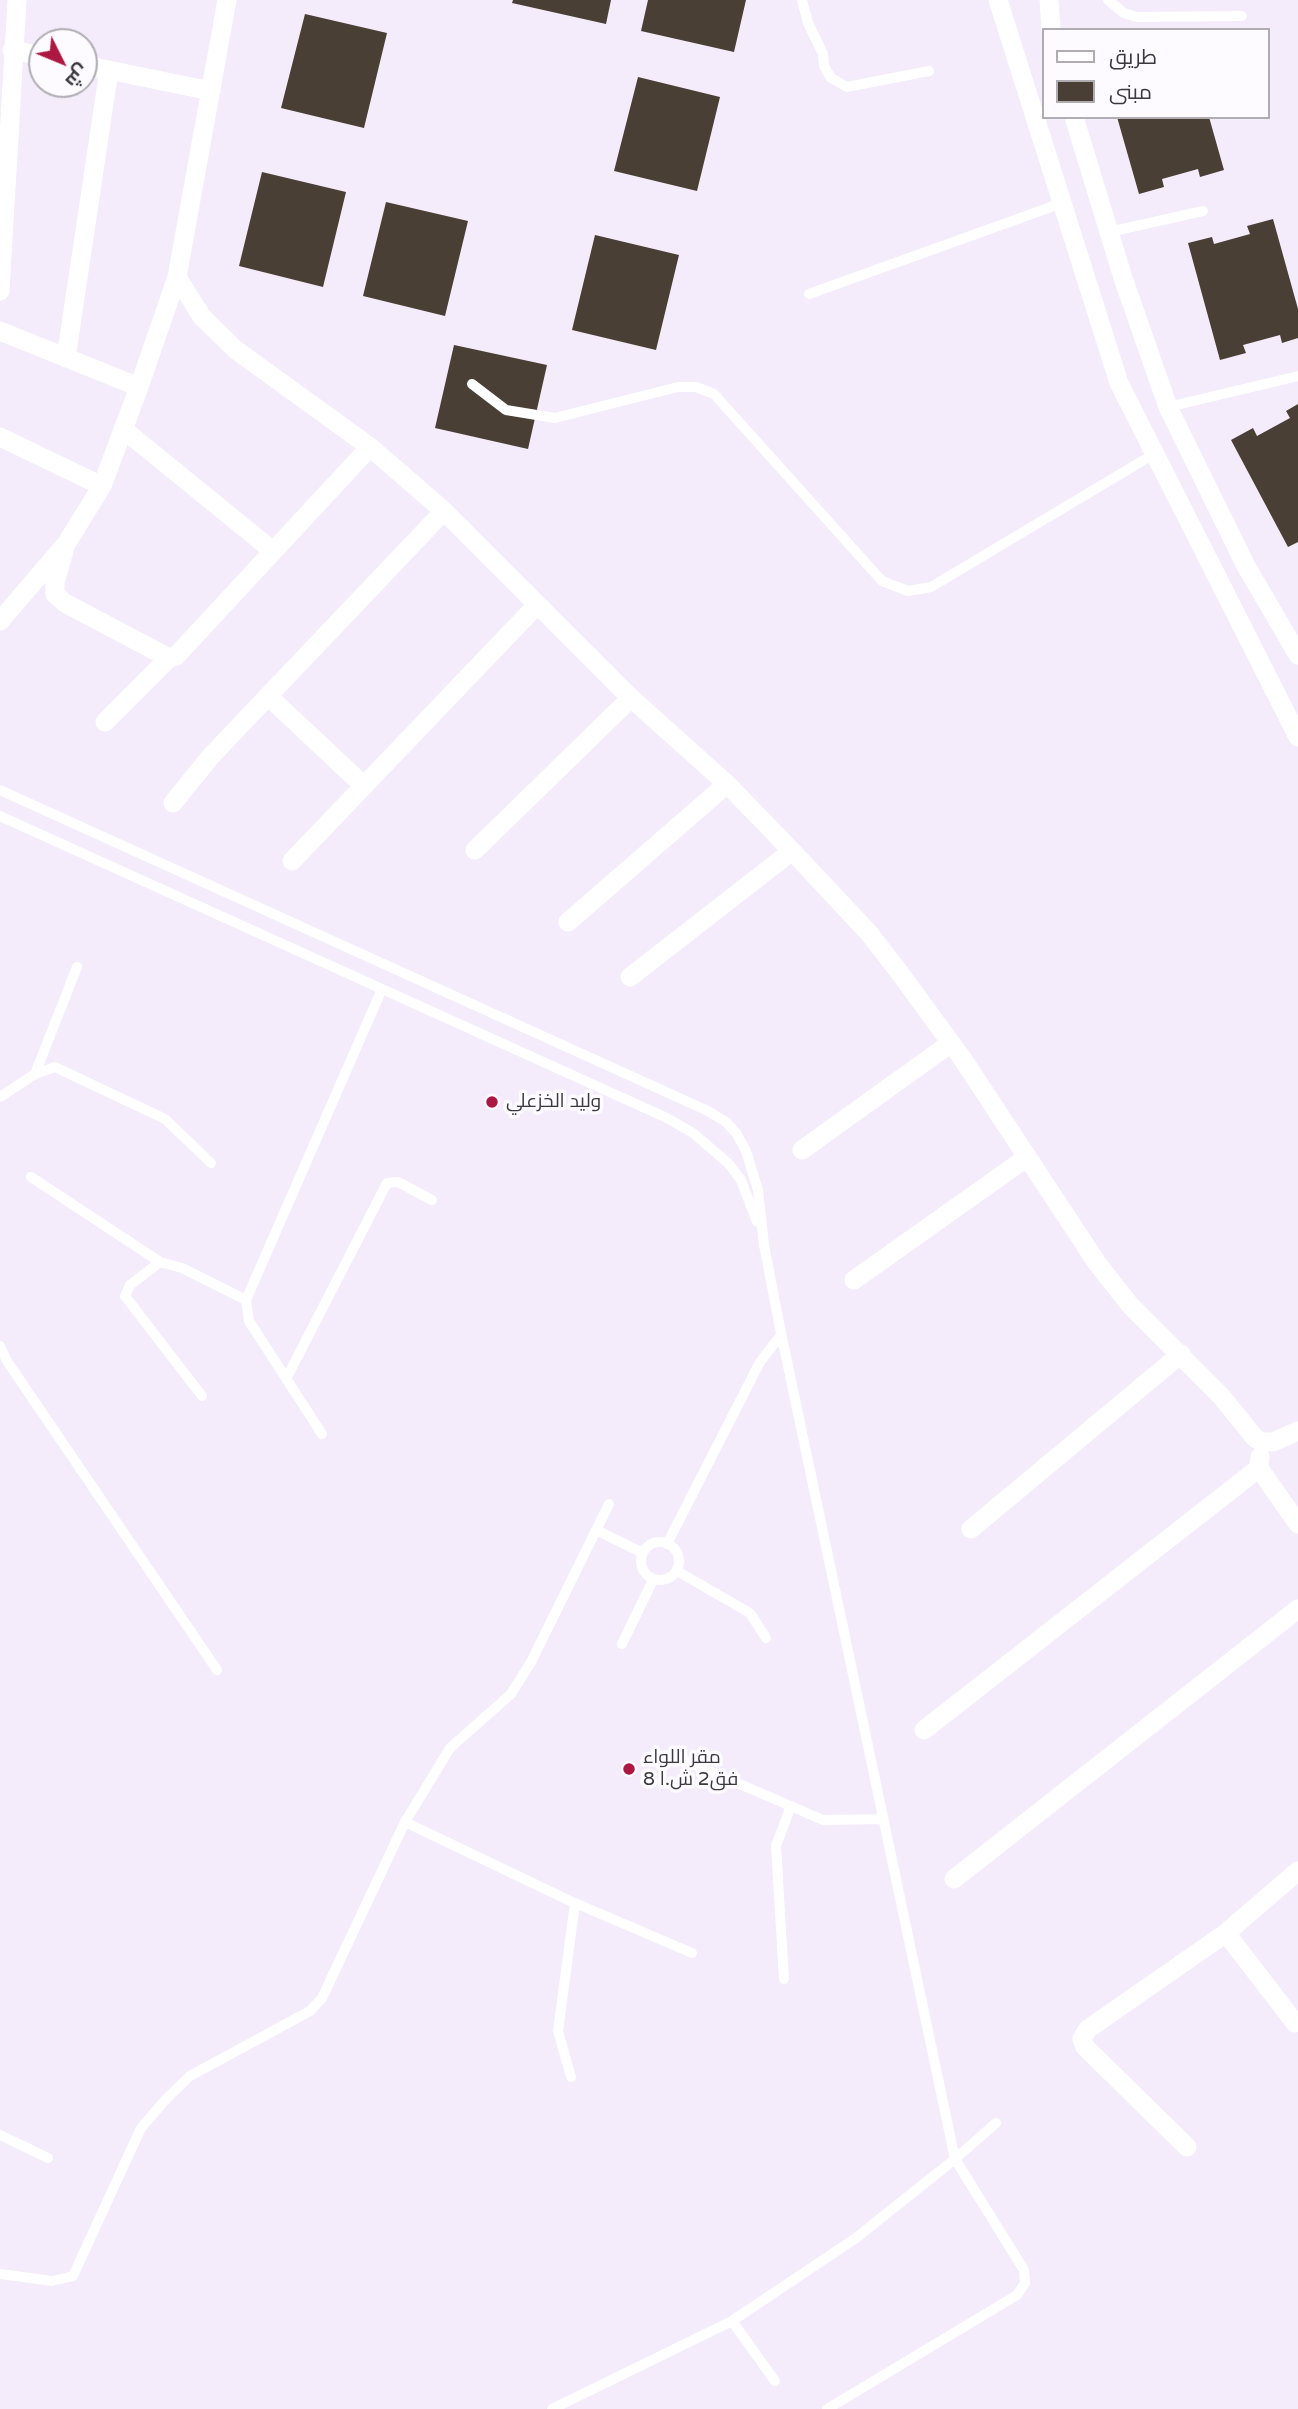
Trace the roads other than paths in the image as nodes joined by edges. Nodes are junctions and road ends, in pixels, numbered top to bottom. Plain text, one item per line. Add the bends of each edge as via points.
1 (17, 0) edge
2 (227, 0) edge
3 (802, 0) edge
4 (998, 0) edge
5 (1049, 0) edge
6 (1108, 0) edge
7 (1242, 16) dead end
8 (1051, 28) edge
9 (12, 50) junction
10 (28, 54) edge
11 (98, 68) edge
12 (109, 70) junction
13 (929, 71) dead end
14 (211, 91) junction
15 (1075, 119) edge
16 (1062, 203) junction
17 (1203, 211) dead end
18 (1110, 232) junction
19 (177, 277) junction
20 (0, 291) edge
21 (809, 294) dead end
22 (0, 331) edge
23 (66, 358) junction
24 (1298, 376) edge
25 (472, 384) dead end
26 (139, 387) junction
27 (1168, 407) junction
28 (123, 429) junction
29 (0, 438) edge
30 (370, 447) junction
31 (1154, 454) junction
32 (102, 486) junction
33 (444, 511) junction
34 (66, 544) junction
35 (273, 551) junction
36 (536, 606) junction
37 (0, 621) edge
38 (1298, 655) edge
39 (169, 658) junction
40 (268, 696) junction
41 (631, 698) junction
42 (105, 722) dead end
43 (1298, 737) edge
44 (727, 784) junction
45 (363, 786) junction
46 (0, 790) edge
47 (173, 803) dead end
48 (0, 817) edge
49 (475, 850) dead end
50 (792, 850) junction
51 (292, 861) dead end
52 (568, 922) dead end
53 (76, 967) dead end
54 (630, 977) dead end
55 (382, 989) junction
56 (951, 1044) junction
57 (35, 1074) junction
58 (0, 1097) edge
59 (802, 1150) dead end
60 (1026, 1158) junction
61 (211, 1163) dead end
62 (30, 1177) dead end
63 (432, 1200) dead end
64 (764, 1245) junction
65 (160, 1262) junction
66 (854, 1280) dead end
67 (246, 1300) junction
68 (781, 1335) junction
69 (0, 1346) edge
70 (1181, 1354) junction
71 (286, 1379) junction
72 (202, 1396) dead end
73 (1298, 1431) edge
74 (322, 1434) dead end
75 (1262, 1443) junction
76 (1259, 1468) junction
77 (609, 1504) dead end
78 (1298, 1524) edge
79 (596, 1530) junction
80 (971, 1530) dead end
81 (667, 1544) junction
82 (643, 1553) junction
83 (677, 1571) junction
84 (653, 1580) junction
85 (1298, 1609) edge
86 (766, 1638) dead end
87 (622, 1644) dead end
88 (218, 1670) dead end
89 (923, 1730) dead end
90 (677, 1757) dead end
91 (791, 1806) junction
92 (882, 1819) junction
93 (405, 1822) junction
94 (1298, 1871) edge
95 (954, 1879) dead end
96 (575, 1903) junction
97 (1226, 1933) junction
98 (692, 1954) dead end
99 (784, 1979) dead end
100 (1295, 2023) dead end
101 (571, 2077) dead end
102 (996, 2123) dead end
103 (0, 2135) edge
104 (1186, 2147) dead end
105 (48, 2158) dead end
106 (955, 2159) junction
107 (0, 2274) edge
108 (732, 2320) junction
109 (775, 2381) dead end
110 (553, 2409) edge
111 (827, 2409) edge

1 - 9 street
2 - 14 street
3 - 13 lane via 824,66 831,78 847,87
4 - 16 street
5 - 8 street
6 - 7 lane via 1137,17
9 - 10 street
9 - 20 street
11 - 12 street
12 - 14 street
12 - 23 street
14 - 19 street
15 - 18 street
16 - 21 lane
16 - 31 street via 1119,383
17 - 18 lane
18 - 27 street
19 - 26 street
19 - 30 street via 202,317 236,350
22 - 23 street
23 - 26 street
24 - 27 lane
25 - 31 lane via 506,410 555,418 678,387 714,394 882,581 908,591 932,587
26 - 28 street
27 - 38 street via 1246,566
28 - 32 street
28 - 35 street
29 - 32 street
30 - 33 street
30 - 35 street
31 - 43 street
32 - 34 street
33 - 36 street
33 - 40 street
34 - 37 street
34 - 39 street via 55,594
35 - 39 street via 176,656
36 - 41 street
36 - 45 street
39 - 42 street
40 - 45 street
40 - 47 street
41 - 44 street
41 - 49 street
44 - 50 street
44 - 52 street
45 - 51 street
46 - 64 lane via 708,1111 726,1122 746,1151 758,1190
48 - 55 lane
50 - 54 street
50 - 56 street via 868,932
53 - 57 lane
55 - 64 lane via 693,1133 741,1180
55 - 67 lane
56 - 59 street
56 - 60 street
57 - 58 lane
57 - 61 lane via 55,1067 164,1119
60 - 66 street
60 - 70 street via 1113,1284
62 - 65 lane
63 - 71 lane via 398,1182 387,1183
64 - 68 lane
65 - 67 lane
65 - 72 lane via 130,1285 125,1296
67 - 71 lane via 249,1321
68 - 81 lane via 760,1362
68 - 92 lane
69 - 88 lane
70 - 75 street
70 - 80 street
71 - 74 lane
73 - 75 street
75 - 76 street
76 - 78 street
76 - 89 street
77 - 79 lane
79 - 82 lane
79 - 93 lane via 511,1694 450,1748
81 - 82 lane via 658,1542
81 - 83 lane via 676,1550
82 - 84 lane via 641,1563
83 - 84 lane via 667,1579
83 - 86 lane via 750,1613
84 - 87 lane
85 - 95 street
90 - 91 lane
91 - 92 lane via 823,1820
91 - 99 lane via 776,1846
92 - 106 lane
93 - 96 lane
93 - 107 lane via 322,1998 310,2011 190,2076 167,2098 141,2128 73,2276 52,2281
94 - 97 street
96 - 98 lane
96 - 101 lane via 558,2031
97 - 100 street
97 - 104 street via 1088,2029 1083,2039 1085,2047
102 - 106 lane
103 - 105 lane
106 - 108 lane via 856,2238
106 - 111 lane via 1024,2270 1025,2283 1017,2295
108 - 109 lane
108 - 110 lane

